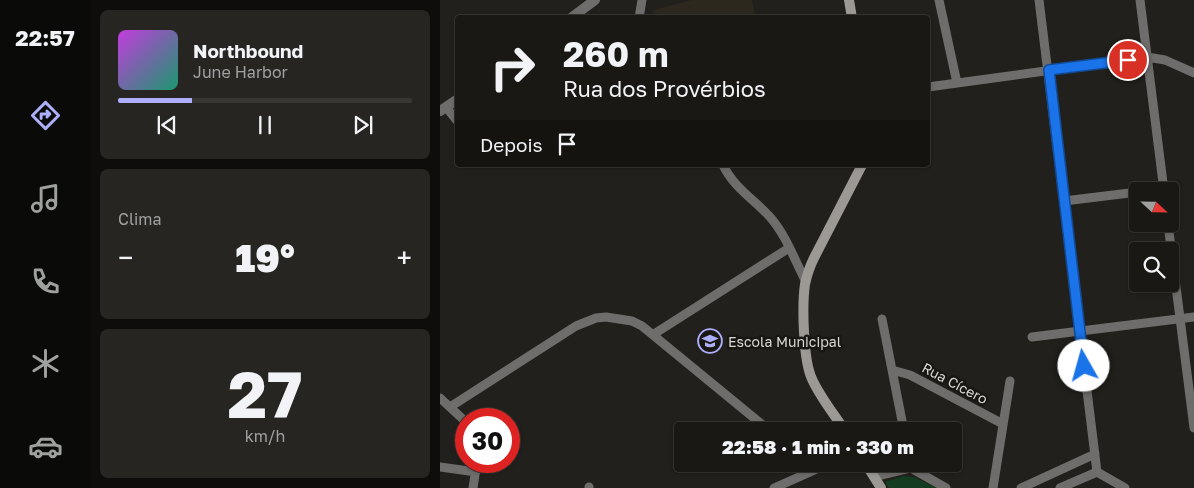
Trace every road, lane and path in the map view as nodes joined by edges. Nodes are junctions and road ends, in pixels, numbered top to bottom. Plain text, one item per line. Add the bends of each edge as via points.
1 (595, 0) edge
2 (642, 0) edge
3 (849, 0) edge
4 (939, 0) edge
5 (1039, 0) edge
6 (1140, 0) edge
7 (575, 15) edge
8 (640, 15) edge
9 (852, 15) edge
10 (1147, 57) junction
11 (1049, 70) junction
12 (1194, 73) edge
13 (957, 83) junction
14 (930, 87) edge
15 (455, 101) edge
16 (443, 109) edge
17 (455, 119) edge
18 (725, 167) edge
19 (861, 167) edge
20 (1163, 182) edge
21 (1129, 193) edge
22 (1064, 201) junction
23 (1169, 232) edge
24 (789, 248) junction
25 (806, 282) junction
26 (1194, 317) edge
27 (1180, 318) junction
28 (882, 319) dead end
29 (1080, 331) junction
30 (654, 334) junction
31 (1032, 337) dead end
32 (892, 370) junction
33 (1010, 381) dead end
34 (440, 398) edge
35 (450, 407) junction
36 (455, 412) edge
37 (759, 422) edge
38 (839, 422) edge
39 (902, 422) edge
40 (1003, 424) junction
41 (1194, 428) edge
42 (1094, 454) junction
43 (440, 467) edge
44 (455, 469) edge
45 (803, 472) edge
46 (871, 472) edge
47 (891, 472) edge
48 (921, 472) edge
49 (1096, 472) junction
50 (476, 473) edge
51 (874, 477) junction
52 (473, 488) edge
53 (774, 488) edge
54 (881, 488) edge
55 (946, 488) edge
56 (993, 488) edge
57 (1021, 488) edge
58 (1060, 488) edge
59 (1125, 488) edge

1 - 7 street
2 - 8 street
3 - 9 main road
4 - 13 street
5 - 11 street
6 - 10 street
10 - 11 street
10 - 12 street via 1165,60
10 - 20 street
11 - 13 street
11 - 22 street
13 - 14 street
15 - 16 street
16 - 17 street
18 - 24 street via 737,186 771,218
19 - 25 main road via 814,258
21 - 22 street
22 - 29 street
23 - 27 street
24 - 25 street
24 - 30 street
25 - 38 main road via 805,350 808,370
26 - 27 street
27 - 29 street
27 - 41 street
28 - 32 street
29 - 31 street
29 - 42 street
30 - 35 street via 632,321 619,318 585,321
30 - 37 street
32 - 39 street
32 - 40 street, Rua Cícero via 910,375
33 - 40 street
34 - 35 street
35 - 36 street
40 - 56 street
42 - 49 street
42 - 57 street
43 - 44 street
45 - 53 street
46 - 51 main road
47 - 51 street
48 - 55 street
49 - 58 street
49 - 59 street
50 - 52 street
51 - 54 main road

